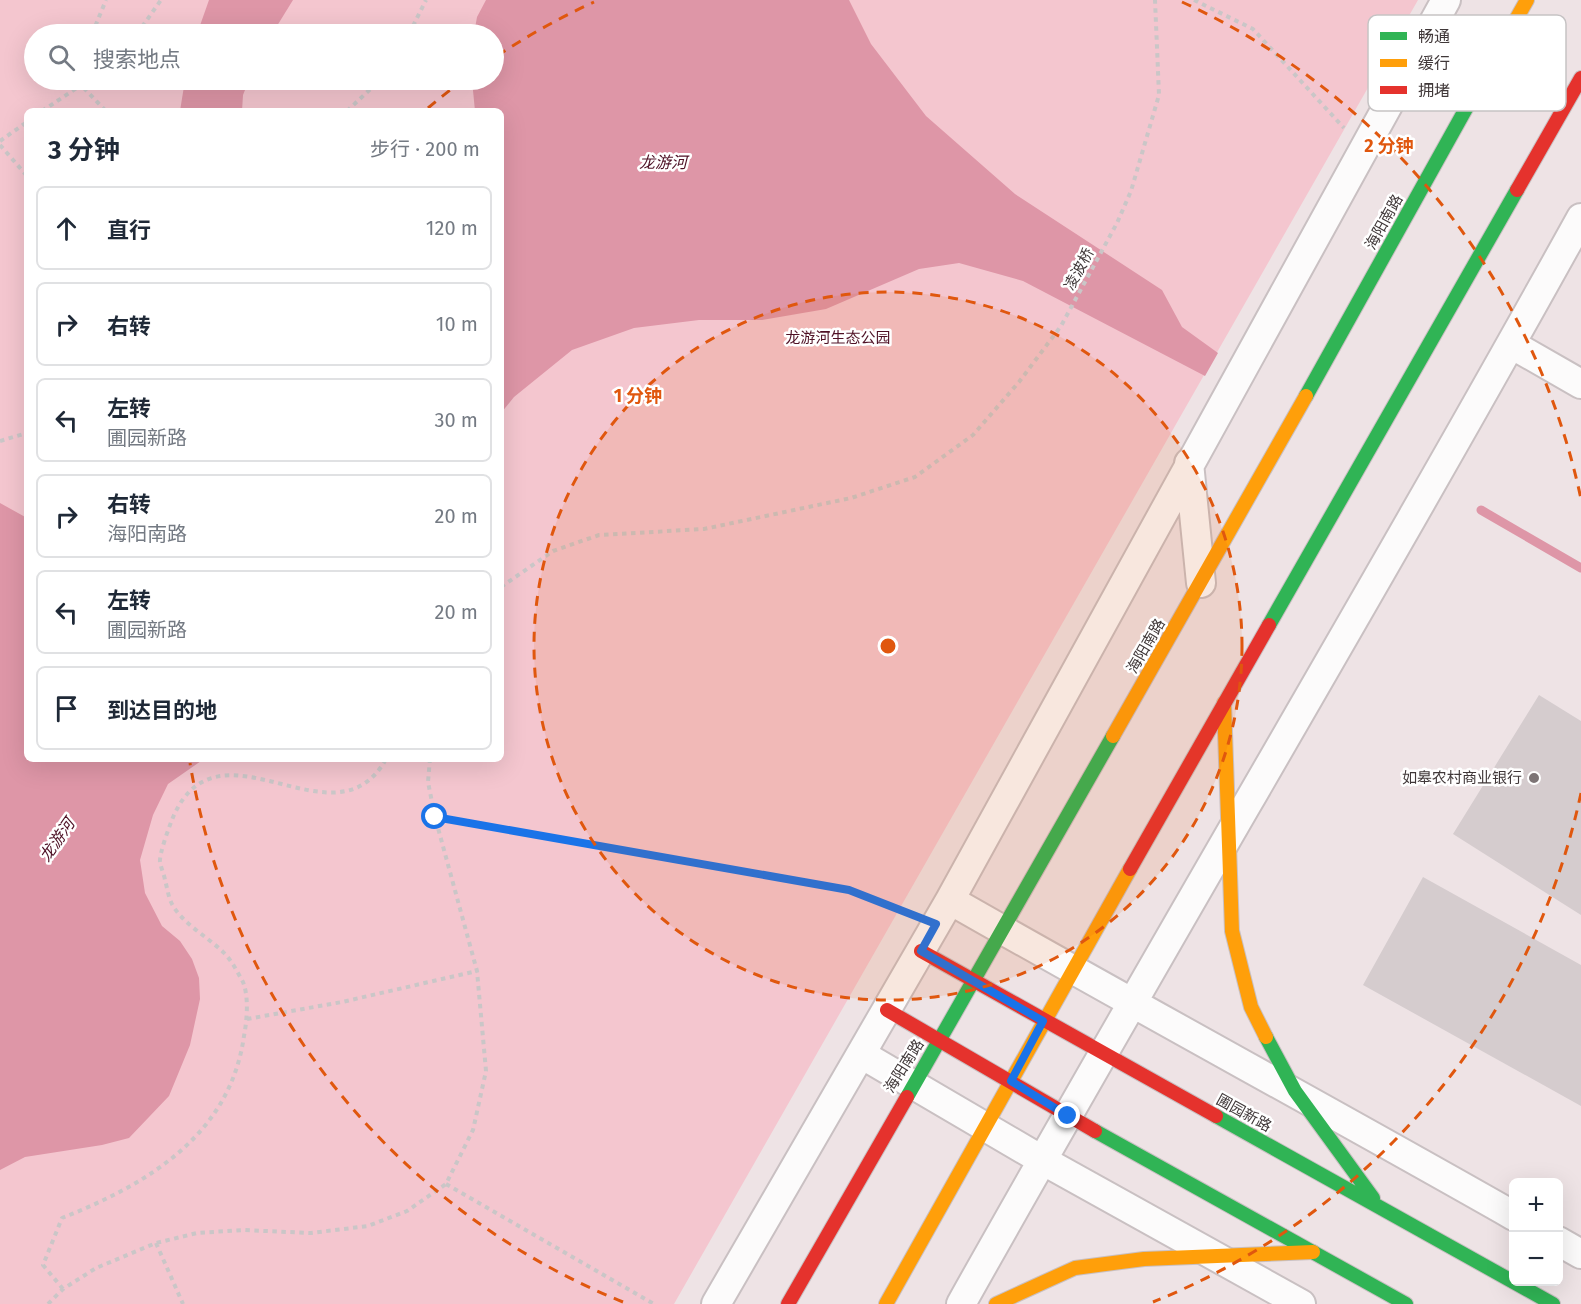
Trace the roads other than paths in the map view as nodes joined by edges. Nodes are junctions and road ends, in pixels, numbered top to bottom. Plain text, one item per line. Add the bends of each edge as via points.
1 (1446, 0) edge
2 (1527, 0) edge
3 (1438, 15) edge
4 (1519, 15) edge
5 (1581, 78) edge
6 (1566, 104) edge
7 (1383, 111) edge
8 (1465, 111) edge
9 (1562, 111) edge
10 (1581, 218) edge
11 (1511, 344) junction
12 (1581, 384) edge
13 (1189, 463) junction
14 (1201, 583) junction
15 (1224, 703) junction
16 (1230, 835) junction
17 (950, 900) junction
18 (1004, 930) junction
19 (921, 951) junction
20 (1074, 971) junction
21 (974, 982) junction
22 (1131, 1004) junction
23 (887, 1010) junction
24 (1043, 1021) junction
25 (940, 1040) junction
26 (861, 1054) junction
27 (1103, 1055) junction
28 (1011, 1081) junction
29 (912, 1084) junction
30 (1295, 1091) junction
31 (1068, 1116) junction
32 (984, 1127) junction
33 (1042, 1160) junction
34 (1377, 1204) junction
35 (1509, 1213) edge
36 (1563, 1244) edge
37 (1314, 1252) junction
38 (1581, 1254) edge
39 (1215, 1255) junction
40 (716, 1304) edge
41 (788, 1304) edge
42 (886, 1304) edge
43 (961, 1304) edge
44 (996, 1304) edge
45 (1301, 1304) edge
46 (1406, 1304) edge
47 (1553, 1304) edge

1 - 3 street
2 - 4 main road, 海阳南路
5 - 6 main road
7 - 13 street
8 - 14 main road, 海阳南路
9 - 15 main road
10 - 11 street
11 - 12 street
11 - 16 street
13 - 14 street
13 - 17 street
14 - 18 main road, 海阳南路
15 - 16 main road
15 - 20 main road
16 - 22 street
16 - 30 main road via 1232,931 1251,1008
17 - 18 street
17 - 19 street
18 - 20 street
18 - 21 main road, 海阳南路
19 - 21 main road, 圃园新路
19 - 23 street
20 - 22 street
20 - 24 main road
21 - 24 main road, 圃园新路
21 - 25 main road, 海阳南路
22 - 27 street
22 - 30 street
23 - 25 main road
23 - 26 street
24 - 27 main road, 圃园新路
24 - 28 main road
25 - 28 main road
25 - 29 main road, 海阳南路
26 - 29 street
26 - 40 street
27 - 31 street
27 - 34 main road, 圃园新路
28 - 31 main road
28 - 32 main road
29 - 32 street
29 - 41 main road, 海阳南路
30 - 34 main road
30 - 35 street
31 - 33 street
31 - 37 main road
32 - 33 street
32 - 42 main road
33 - 39 street
33 - 43 street
34 - 47 main road, 圃园新路
36 - 38 street
37 - 39 main road
37 - 46 main road
39 - 44 main road via 1075,1268
39 - 45 street

